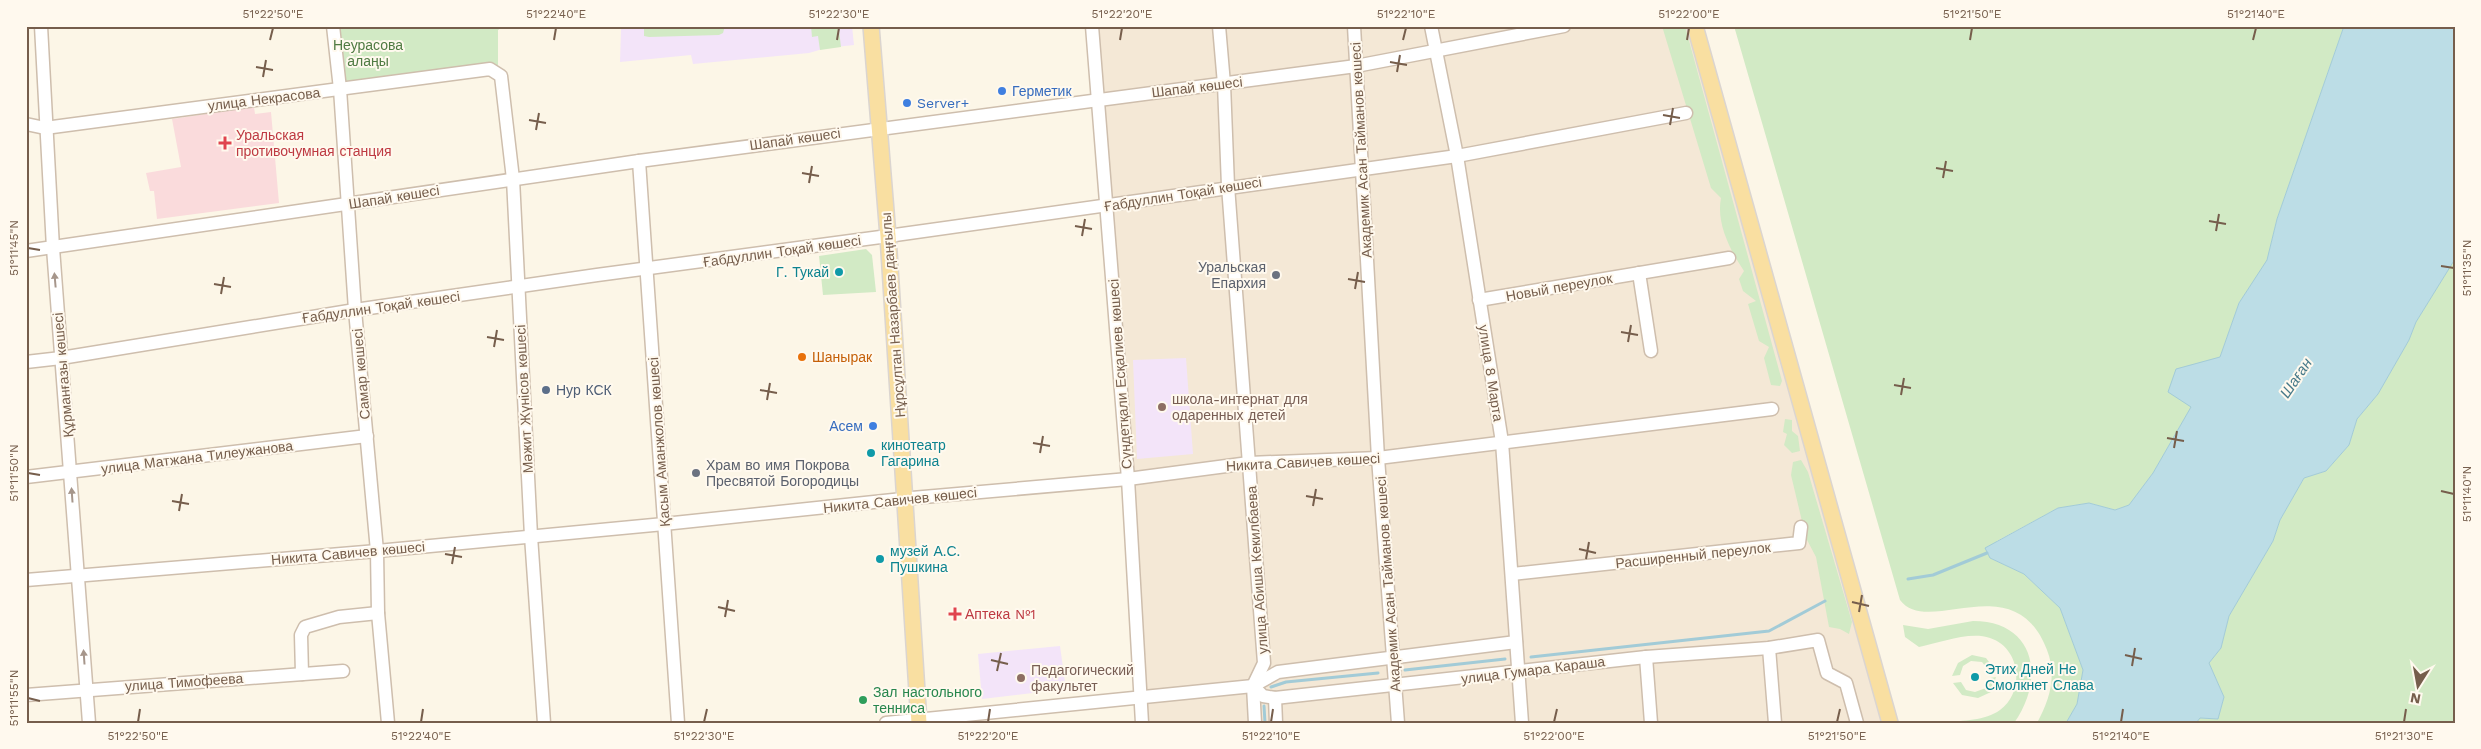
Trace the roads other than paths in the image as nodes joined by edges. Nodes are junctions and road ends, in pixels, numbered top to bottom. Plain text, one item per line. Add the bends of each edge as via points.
1 (41, 26) edge
2 (333, 26) edge
3 (871, 26) edge
4 (1092, 26) edge
5 (1219, 26) edge
6 (1354, 26) edge
7 (1431, 26) edge
8 (1564, 26) edge
9 (1695, 26) edge
10 (1705, 26) edge
11 (1438, 50) junction
12 (1356, 66) junction
13 (501, 76) joint
14 (1224, 84) junction
15 (340, 89) junction
16 (1098, 99) junction
17 (1686, 113) dead end
18 (26, 124) edge
19 (45, 128) junction
20 (879, 128) junction
21 (1458, 156) junction
22 (639, 161) junction
23 (1362, 168) junction
24 (513, 179) junction
25 (1228, 186) junction
26 (348, 204) junction
27 (1108, 205) junction
28 (888, 236) junction
29 (53, 248) junction
30 (26, 251) edge
31 (1729, 258) dead end
32 (647, 269) junction
33 (1639, 273) junction
34 (518, 287) junction
35 (1479, 300) junction
36 (355, 310) junction
37 (1651, 351) dead end
38 (61, 358) junction
39 (26, 362) edge
40 (1772, 409) dead end
41 (367, 436) junction
42 (1502, 442) junction
43 (1378, 458) junction
44 (1250, 463) junction
45 (71, 472) junction
46 (26, 478) edge
47 (1128, 479) junction
48 (909, 498) junction
49 (664, 524) junction
50 (1802, 527) dead end
51 (531, 536) junction
52 (377, 551) junction
53 (1512, 574) junction
54 (78, 576) junction
55 (26, 580) edge
56 (378, 613) junction
57 (1516, 642) junction
58 (1769, 648) junction
59 (1394, 657) junction
60 (1646, 657) junction
61 (343, 671) dead end
62 (1518, 671) junction
63 (302, 674) junction
64 (1253, 686) junction
65 (1396, 686) junction
66 (87, 689) junction
67 (26, 695) edge
68 (1140, 698) junction
69 (1275, 698) junction
70 (919, 721) edge
71 (89, 723) edge
72 (388, 723) edge
73 (544, 723) edge
74 (678, 723) edge
75 (886, 723) edge
76 (1142, 723) edge
77 (1256, 723) edge
78 (1276, 723) edge
79 (1398, 723) edge
80 (1522, 723) edge
81 (1651, 723) edge
82 (1775, 723) edge
83 (1857, 723) edge
84 (1890, 723) edge
85 (1900, 723) edge

1 - 19 street, Құрманғазы көшесі
2 - 15 street, Самар көшесі
3 - 20 main road, Нұрсұлтан Назарбаев даңғылы
4 - 16 street, Сүндетқали Есқалиев көшесі
5 - 14 street, улица Абиша Кекилбаева
6 - 12 street, Академик Асан Тайманов көшесі
7 - 11 street, улица 8 Марта
8 - 11 street, Шапай көшесі
9 - 84 main road
10 - 85 main road
11 - 12 street, Шапай көшесі
11 - 21 street, улица 8 Марта
12 - 14 street, Шапай көшесі
12 - 23 street, Академик Асан Тайманов көшесі
13 - 15 street, улица Некрасова via 490,69
13 - 24 street, Мәжит Жүнісов көшесі
14 - 16 street, Шапай көшесі
14 - 25 street, улица Абиша Кекилбаева
15 - 19 street, улица Некрасова
15 - 26 street, Самар көшесі
16 - 20 street, Шапай көшесі
16 - 27 street, Сүндетқали Есқалиев көшесі
17 - 21 street, Ғабдуллин Тоқай көшесі
18 - 19 street, улица Некрасова
19 - 29 street, Құрманғазы көшесі
20 - 22 street, Шапай көшесі
20 - 28 main road, Нұрсұлтан Назарбаев даңғылы
21 - 23 street, Ғабдуллин Тоқай көшесі
21 - 35 street, улица 8 Марта
22 - 24 street, Шапай көшесі
22 - 32 street, Қасым Аманжолов көшесі
23 - 25 street, Ғабдуллин Тоқай көшесі
23 - 43 street, Академик Асан Тайманов көшесі
24 - 26 street, Шапай көшесі
24 - 34 street, Мәжит Жүнісов көшесі
25 - 27 street, Ғабдуллин Тоқай көшесі
25 - 44 street, улица Абиша Кекилбаева
26 - 29 street, Шапай көшесі
26 - 36 street, Самар көшесі
27 - 28 street, Ғабдуллин Тоқай көшесі
27 - 47 street, Сүндетқали Есқалиев көшесі
28 - 32 street, Ғабдуллин Тоқай көшесі
28 - 48 main road, Нұрсұлтан Назарбаев даңғылы
29 - 30 street, Шапай көшесі
38 -> 29 street, Құрманғазы көшесі
31 - 33 street, Новый переулок
32 - 34 street, Ғабдуллин Тоқай көшесі
32 - 49 street, Қасым Аманжолов көшесі
33 - 35 street, Новый переулок
33 - 37 street
34 - 36 street, Ғабдуллин Тоқай көшесі
34 - 51 street, Мәжит Жүнісов көшесі
35 - 42 street, улица 8 Марта
36 - 38 street, Ғабдуллин Тоқай көшесі
36 - 41 street, Самар көшесі
38 - 39 street, Ғабдуллин Тоқай көшесі
38 - 45 street, Құрманғазы көшесі
40 - 42 street, Никита Савичев көшесі
41 - 45 street, улица Матжана Тилеужанова
41 - 52 street, Самар көшесі
42 - 43 street, Никита Савичев көшесі
42 - 53 street, улица 8 Марта
43 - 44 street, Никита Савичев көшесі
43 - 59 street, Академик Асан Тайманов көшесі
44 - 47 street, Никита Савичев көшесі
44 - 64 street, улица Абиша Кекилбаева via 1264,663
45 - 46 street, улица Матжана Тилеужанова
54 -> 45 street, Құрманғазы көшесі
47 - 48 street, Никита Савичев көшесі
47 - 68 street, Сүндетқали Есқалиев көшесі
48 - 49 street, Никита Савичев көшесі
48 - 70 main road, Нұрсұлтан Назарбаев даңғылы
49 - 51 street, Никита Савичев көшесі
49 - 74 street, Қасым Аманжолов көшесі
50 - 53 street, Расширенный переулок via 1799,543
51 - 52 street, Никита Савичев көшесі
51 - 73 street, Мәжит Жүнісов көшесі
52 - 54 street, Никита Савичев көшесі
52 - 56 street, Самар көшесі
53 - 57 street, улица 8 Марта
54 - 55 street, Никита Савичев көшесі
66 -> 54 street, Құрманғазы көшесі
56 - 63 street via 340,617 305,627 301,635
56 - 72 street, Самар көшесі
57 - 59 street
57 - 62 street, улица 8 Марта
58 - 60 street, улица Гумара Караша
58 - 82 street
58 - 83 street, улица Гумара Караша via 1818,640 1826,673 1846,683
59 - 64 street via 1278,672
59 - 65 street, Академик Асан Тайманов көшесі
60 - 62 street, улица Гумара Караша
60 - 81 street
61 - 63 street, улица Тимофеева
62 - 65 street, улица Гумара Караша
62 - 80 street, улица 8 Марта
63 - 66 street, улица Тимофеева
64 - 68 street
64 - 69 street via 1263,696
64 - 77 street
65 - 69 street, улица Гумара Караша
65 - 79 street, Академик Асан Тайманов көшесі
66 - 67 street, улица Тимофеева
66 - 71 street, Құрманғазы көшесі
68 - 70 street
68 - 76 street, Сүндетқали Есқалиев көшесі
69 - 78 street
70 - 75 street

